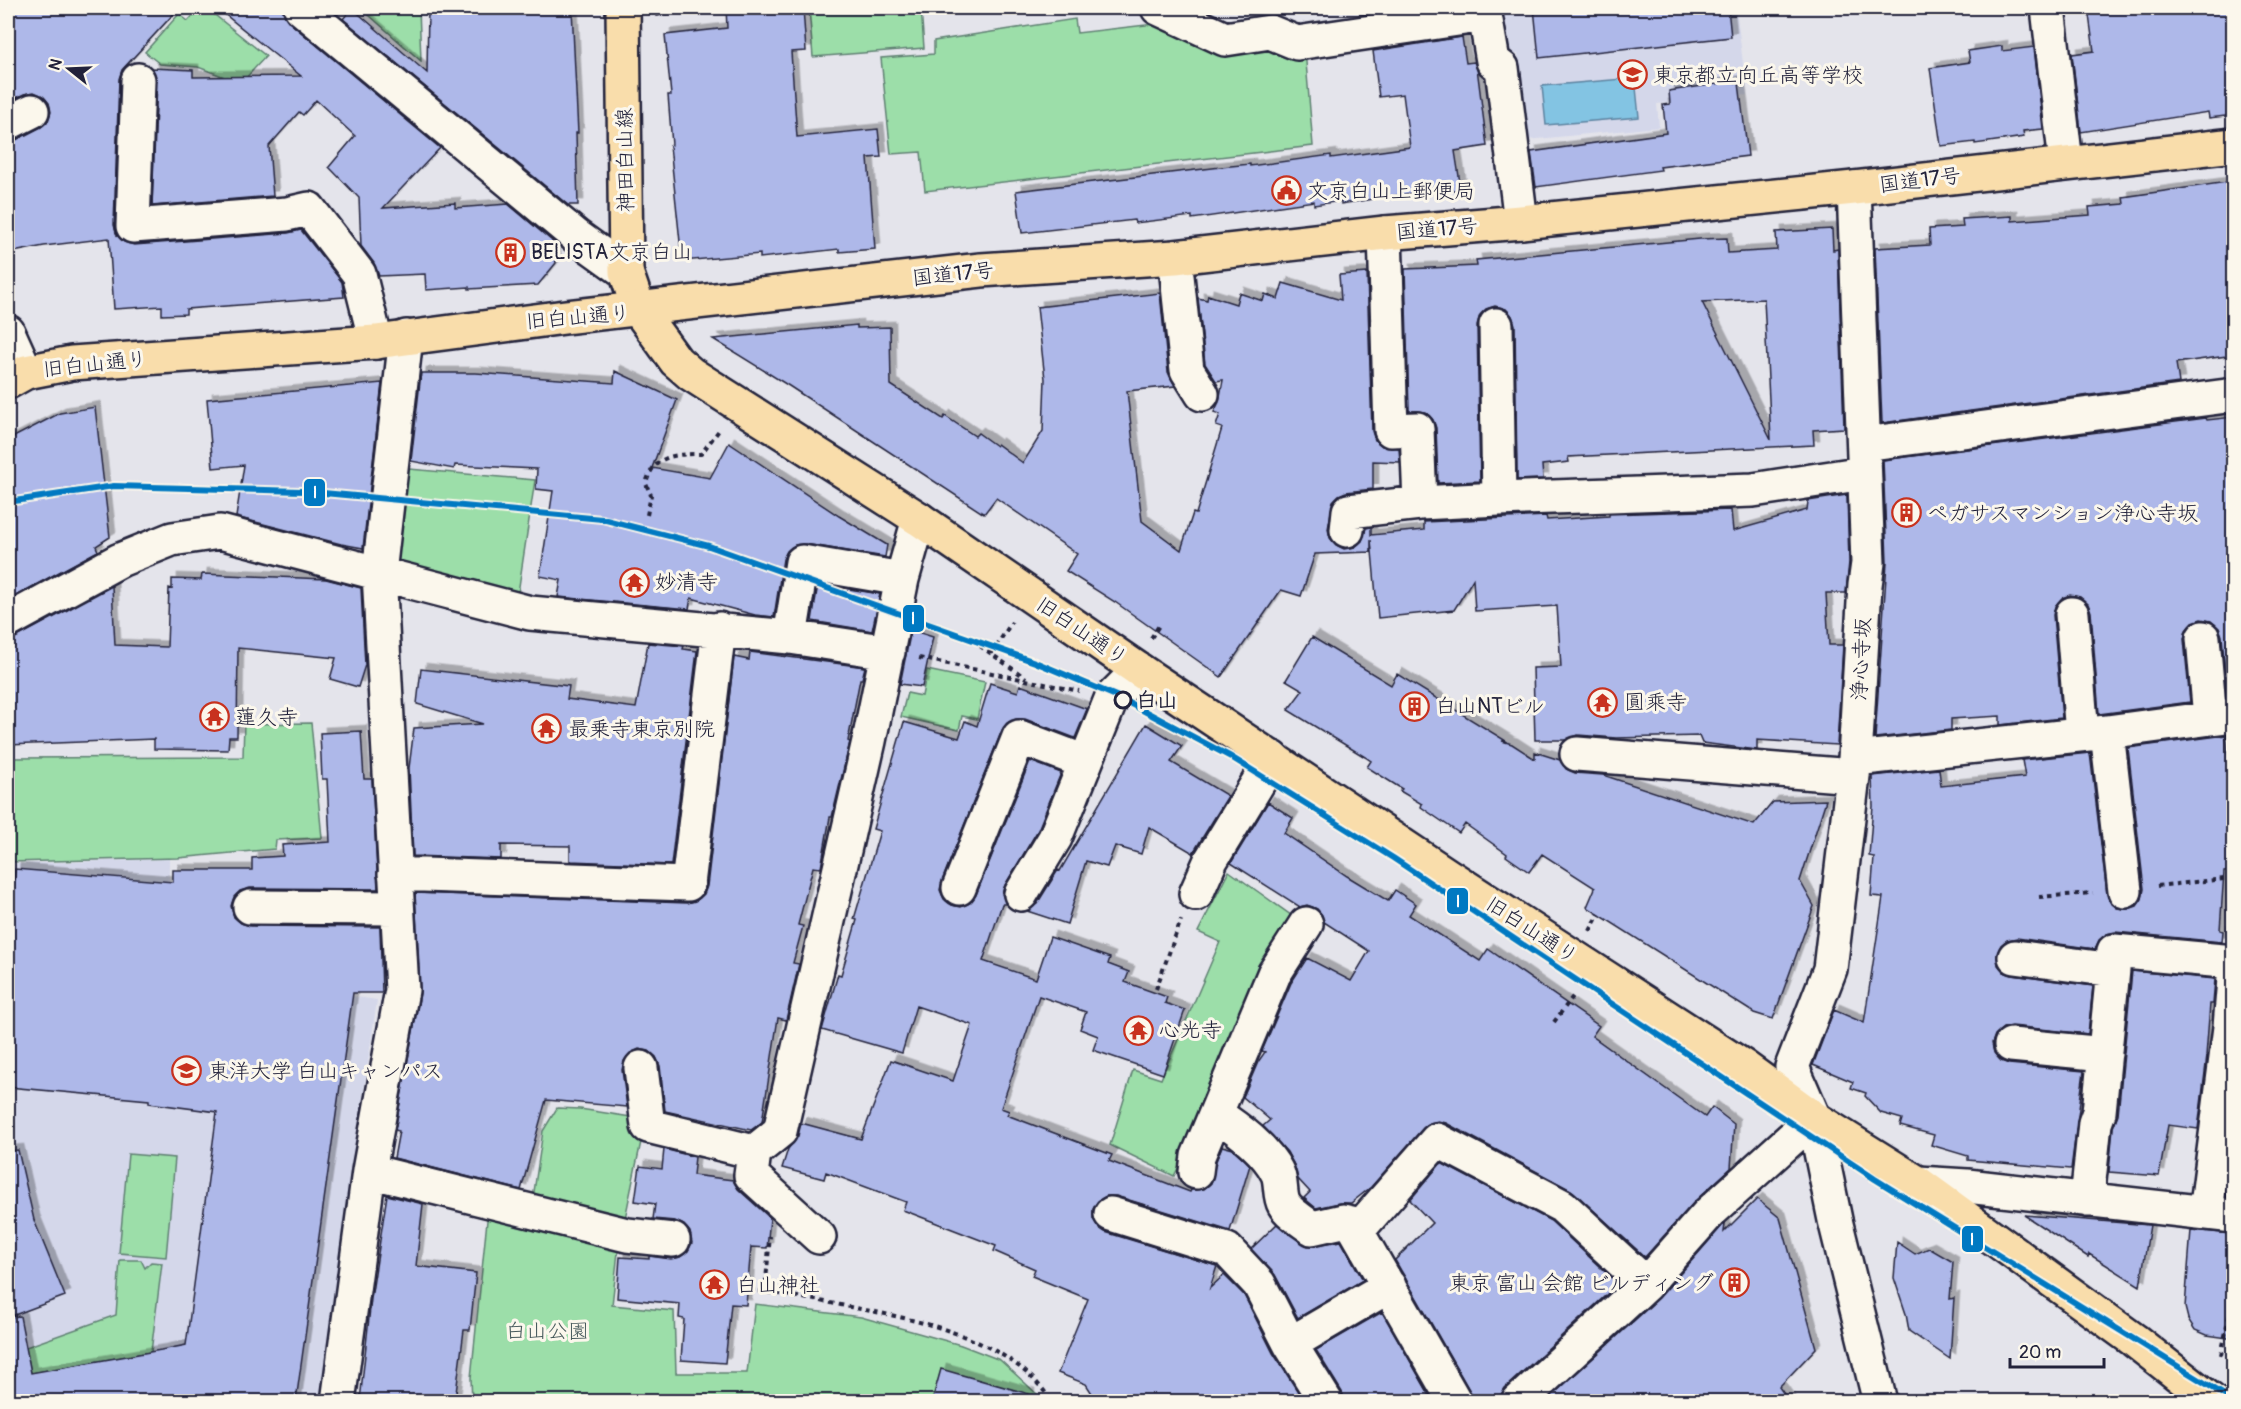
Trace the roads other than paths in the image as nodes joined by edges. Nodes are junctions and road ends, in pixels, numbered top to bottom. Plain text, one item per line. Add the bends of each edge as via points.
1 (301, 8) edge
2 (623, 8) edge
3 (1158, 8) edge
4 (2048, 8) edge
5 (138, 80) dead end
6 (2234, 145) edge
7 (2066, 163) junction
8 (1854, 188) junction
9 (1521, 222) junction
10 (1385, 233) junction
11 (1175, 257) junction
12 (626, 272) junction
13 (639, 310) junction
14 (1496, 325) dead end
15 (8, 332) edge
16 (391, 339) junction
17 (17, 377) edge
18 (1202, 394) dead end
19 (2234, 395) edge
20 (1864, 458) junction
21 (1498, 499) junction
22 (1420, 503) junction
23 (919, 519) junction
24 (1347, 530) dead end
25 (378, 573) junction
26 (902, 579) junction
27 (2072, 614) dead end
28 (8, 621) edge
29 (719, 629) junction
30 (790, 637) junction
31 (2203, 638) dead end
32 (888, 652) junction
33 (1139, 670) junction
34 (2222, 716) edge
35 (2094, 733) junction
36 (1577, 753) dead end
37 (1273, 758) junction
38 (1085, 762) junction
39 (1854, 767) junction
40 (395, 874) junction
41 (959, 888) dead end
42 (2125, 891) dead end
43 (1021, 894) dead end
44 (1196, 894) road end
45 (250, 907) dead end
46 (396, 908) junction
47 (1306, 924) dead end
48 (2114, 951) dead end
49 (2015, 957) dead end
50 (2234, 962) edge
51 (2234, 979) edge
52 (2011, 1045) dead end
53 (2105, 1054) junction
54 (641, 1068) dead end
55 (1216, 1114) junction
56 (1814, 1118) junction
57 (754, 1152) junction
58 (369, 1172) junction
59 (1196, 1172) dead end
60 (1918, 1182) junction
61 (2087, 1200) junction
62 (1111, 1214) dead end
63 (2220, 1215) edge
64 (1357, 1231) junction
65 (819, 1237) dead end
66 (673, 1240) dead end
67 (1646, 1284) junction
68 (1389, 1286) junction
69 (1290, 1344) junction
70 (338, 1401) edge
71 (1326, 1401) edge
72 (1455, 1401) edge
73 (1518, 1401) edge
74 (1880, 1401) edge
75 (2213, 1401) edge

1 - 12 street via 576,236
2 - 12 main road, 神田白山線
3 - 9 street via 1225,39 1270,32 1297,43 1485,15 1493,61 1502,68
4 - 7 street
5 - 16 street via 133,226 309,209 360,274
6 - 7 main road, 国道17号
7 - 8 main road, 国道17号
8 - 9 main road, 国道17号
8 - 20 street, 浄心寺坂
9 - 10 main road, 国道17号
10 - 11 main road, 国道17号
10 - 22 street via 1392,430 1417,429
11 - 13 main road, 国道17号 via 981,270
11 - 18 street via 1187,370
12 - 13 main road, 神田白山線
13 - 16 main road, 旧白山通り
13 - 23 main road, 旧白山通り via 676,361 691,374
14 - 21 street
15 - 17 street
16 - 17 main road, 旧白山通り via 72,363
16 - 25 street
19 - 20 street
20 - 21 street via 1753,490
20 - 39 street, 浄心寺坂 via 1868,563
21 - 22 street
22 - 24 street via 1349,511
23 - 26 street
23 - 33 main road, 旧白山通り
25 - 28 street via 220,532 172,539 130,556
25 - 29 street via 530,613
25 - 40 street
26 - 30 street via 802,562
26 - 32 street
27 - 35 street
29 - 30 street
29 - 40 street via 688,884
30 - 32 street
31 - 34 street
32 - 57 street via 780,1131
33 - 37 main road, 旧白山通り
33 - 38 street via 1112,697
34 - 35 street
35 - 39 street
35 - 42 street
36 - 39 street
37 - 44 street via 1211,860
37 - 56 main road, 旧白山通り via 1744,1067
38 - 41 street via 1019,736
38 - 43 street via 1055,838
39 - 56 street, 浄心寺坂 via 1830,969 1792,1067
40 - 46 street
45 - 46 street
46 - 58 street via 402,990
47 - 55 street via 1275,974
48 - 50 street
49 - 53 street via 2113,970
51 - 63 street
52 - 53 street
53 - 61 street
54 - 57 street via 648,1126
55 - 59 street via 1198,1156
55 - 64 street via 1268,1157 1278,1174 1280,1207 1312,1228 1343,1221 1352,1223
56 - 60 main road, 旧白山通り
56 - 67 street via 1709,1213
56 - 74 street, 浄心寺坂 via 1834,1220
57 - 65 street via 751,1175
58 - 66 street via 627,1236
58 - 70 street
60 - 61 street
60 - 75 main road, 旧白山通り
61 - 63 street
62 - 69 street via 1227,1250 1259,1284
64 - 67 street via 1437,1140 1562,1206
64 - 68 street
67 - 73 street
68 - 69 street
68 - 72 street
69 - 71 street

